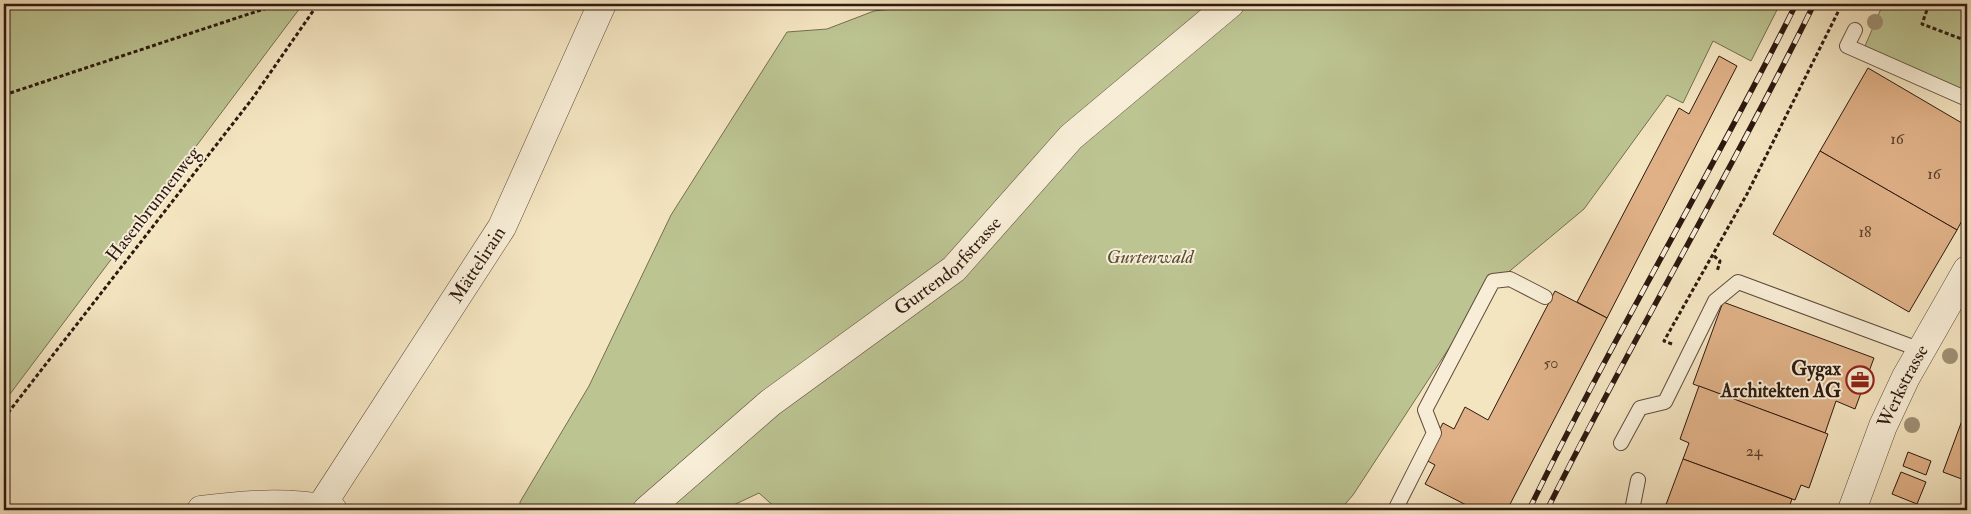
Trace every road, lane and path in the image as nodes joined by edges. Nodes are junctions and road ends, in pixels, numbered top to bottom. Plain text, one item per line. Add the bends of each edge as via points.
1 (279, 4) edge
2 (318, 4) edge
3 (602, 4) edge
4 (1230, 4) edge
5 (1842, 4) edge
6 (1929, 4) edge
7 (1855, 30) dead end
8 (1967, 41) edge
9 (4, 95) edge
10 (1967, 99) edge
11 (1714, 256) junction
12 (1738, 282) junction
13 (1963, 285) edge
14 (1545, 297) dead end
15 (1678, 337) dead end
16 (1921, 350) junction
17 (4, 418) edge
18 (1621, 442) dead end
19 (1638, 480) dead end
20 (327, 509) edge
21 (201, 510) edge
22 (647, 510) edge
23 (1396, 510) edge
24 (1632, 510) edge
25 (1852, 510) edge

1 - 9 path
2 - 17 path, Hasenbrunnenweg via 252,99
3 - 20 street, Mättelirain via 502,227
4 - 22 street, Gurtendorfstrasse via 1071,137 954,269 770,403
5 - 11 path
6 - 8 path via 1922,24
7 - 10 lane via 1846,46
11 - 12 path via 1720,261 1716,274
11 - 15 path via 1664,341 1674,344
12 - 16 lane
12 - 18 lane via 1715,301 1665,402 1640,408
13 - 16 street, Werkstrasse
14 - 23 lane via 1510,279 1493,281 1425,410 1434,434
16 - 25 street, Werkstrasse via 1883,426
19 - 24 lane
20 - 21 street via 255,503

